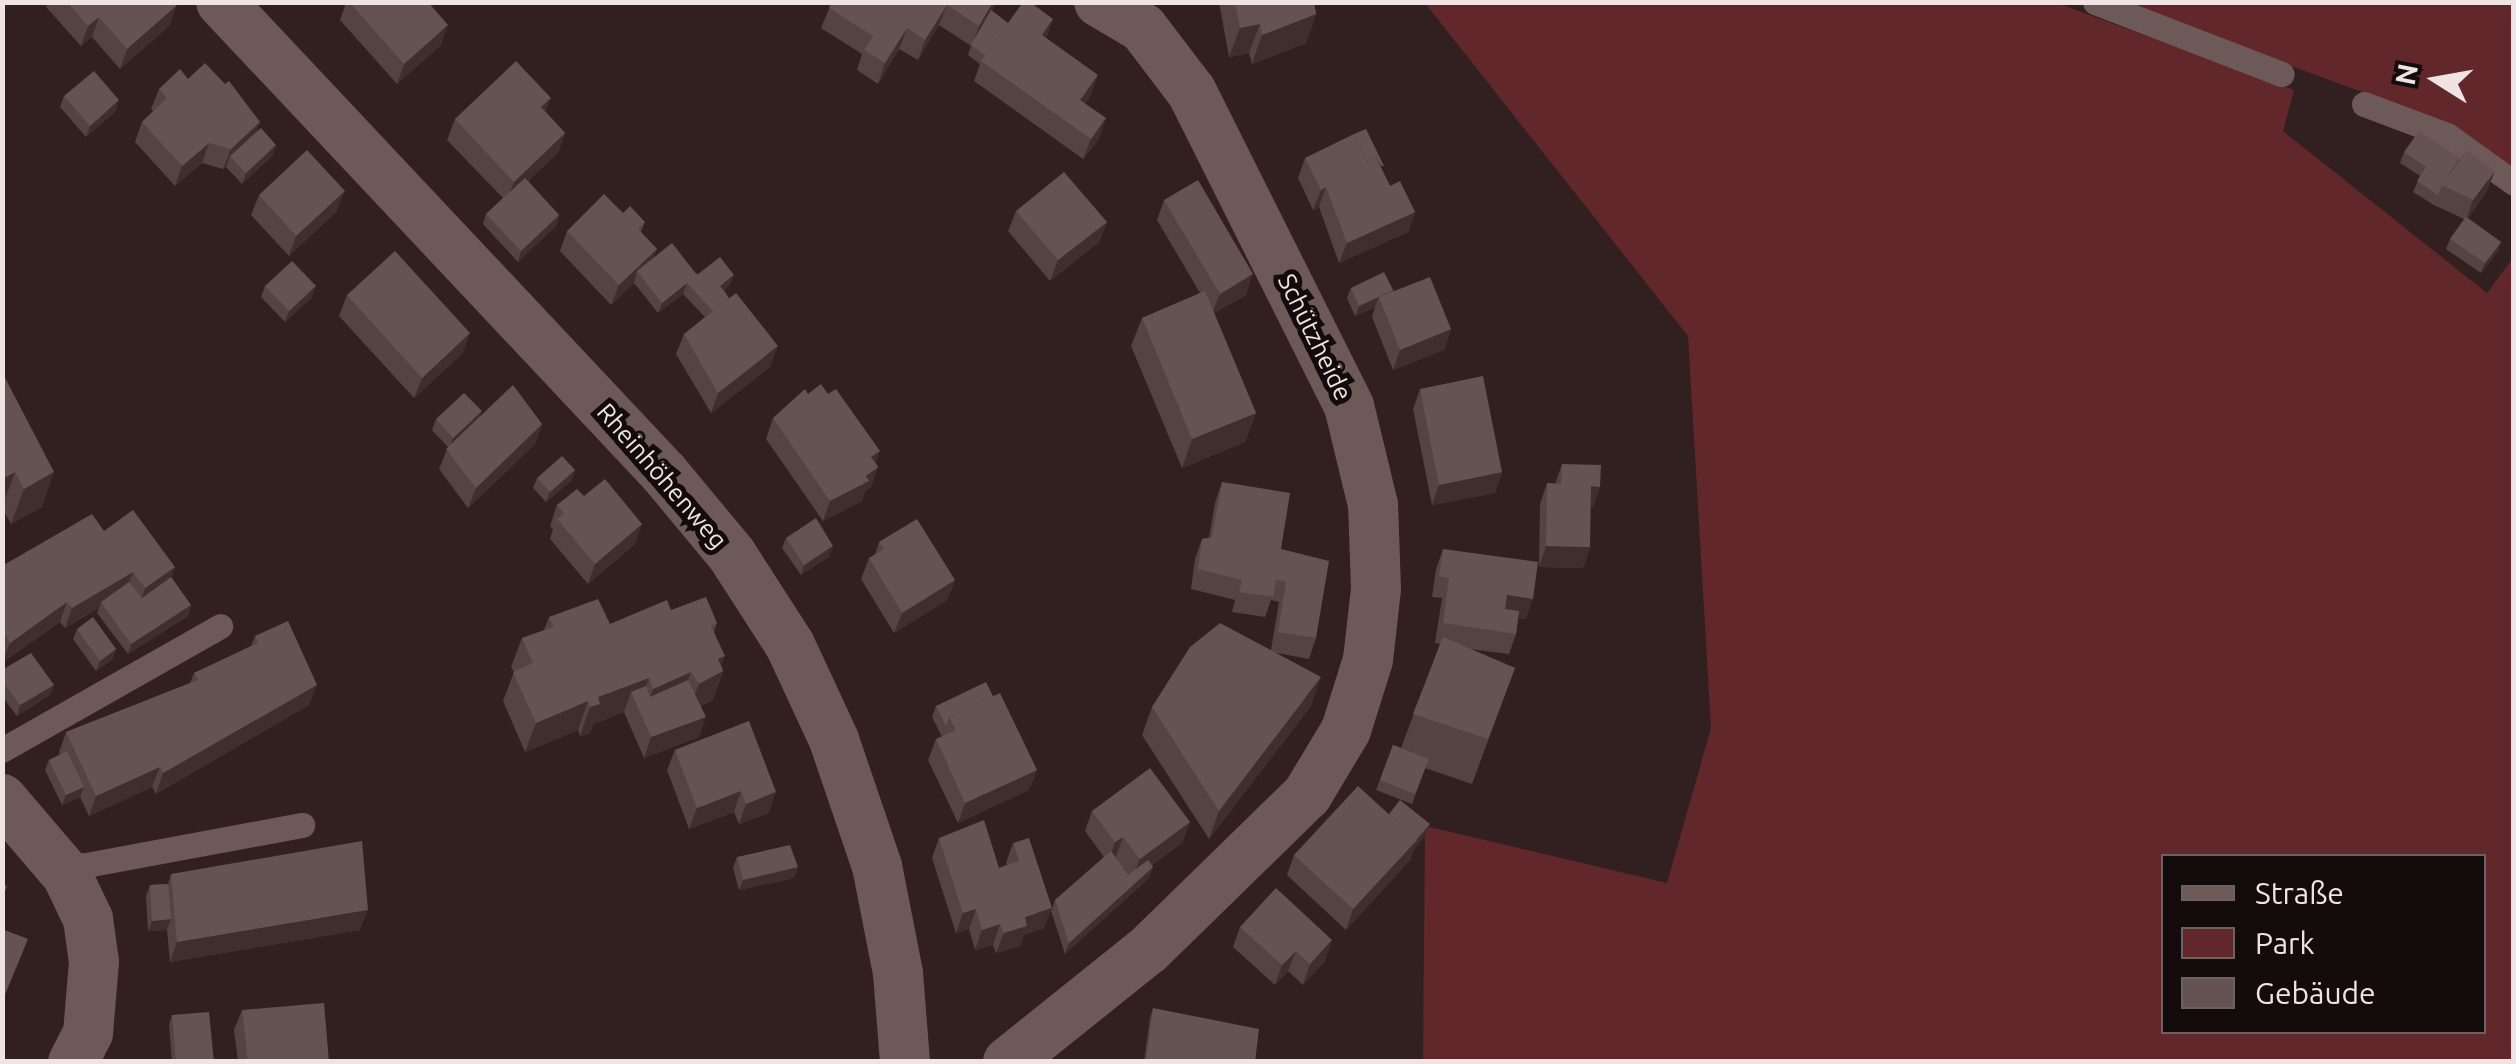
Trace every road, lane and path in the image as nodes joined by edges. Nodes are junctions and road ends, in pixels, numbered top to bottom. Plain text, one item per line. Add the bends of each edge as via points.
1 (221, 2) edge
2 (1099, 2) edge
3 (2095, 2) edge
4 (1144, 15) edge
5 (2282, 74) dead end
6 (2364, 104) dead end
7 (2514, 183) edge
8 (220, 626) dead end
9 (2, 750) edge
10 (2, 799) edge
11 (302, 825) dead end
12 (67, 875) junction
13 (73, 1062) edge
14 (905, 1062) edge
15 (1008, 1062) edge

1 - 14 street, Rheinhöhenweg via 664,473 732,555 780,630 834,740 876,866 898,973
2 - 4 street, Schützheide
3 - 5 lane
4 - 15 street, Schützheide via 1191,91 1349,406 1373,505 1376,589 1368,660 1346,730 1307,796 1148,950
6 - 7 lane via 2447,134
8 - 9 lane
10 - 12 street
11 - 12 lane via 86,865
12 - 13 street via 88,918 94,962 88,1034

